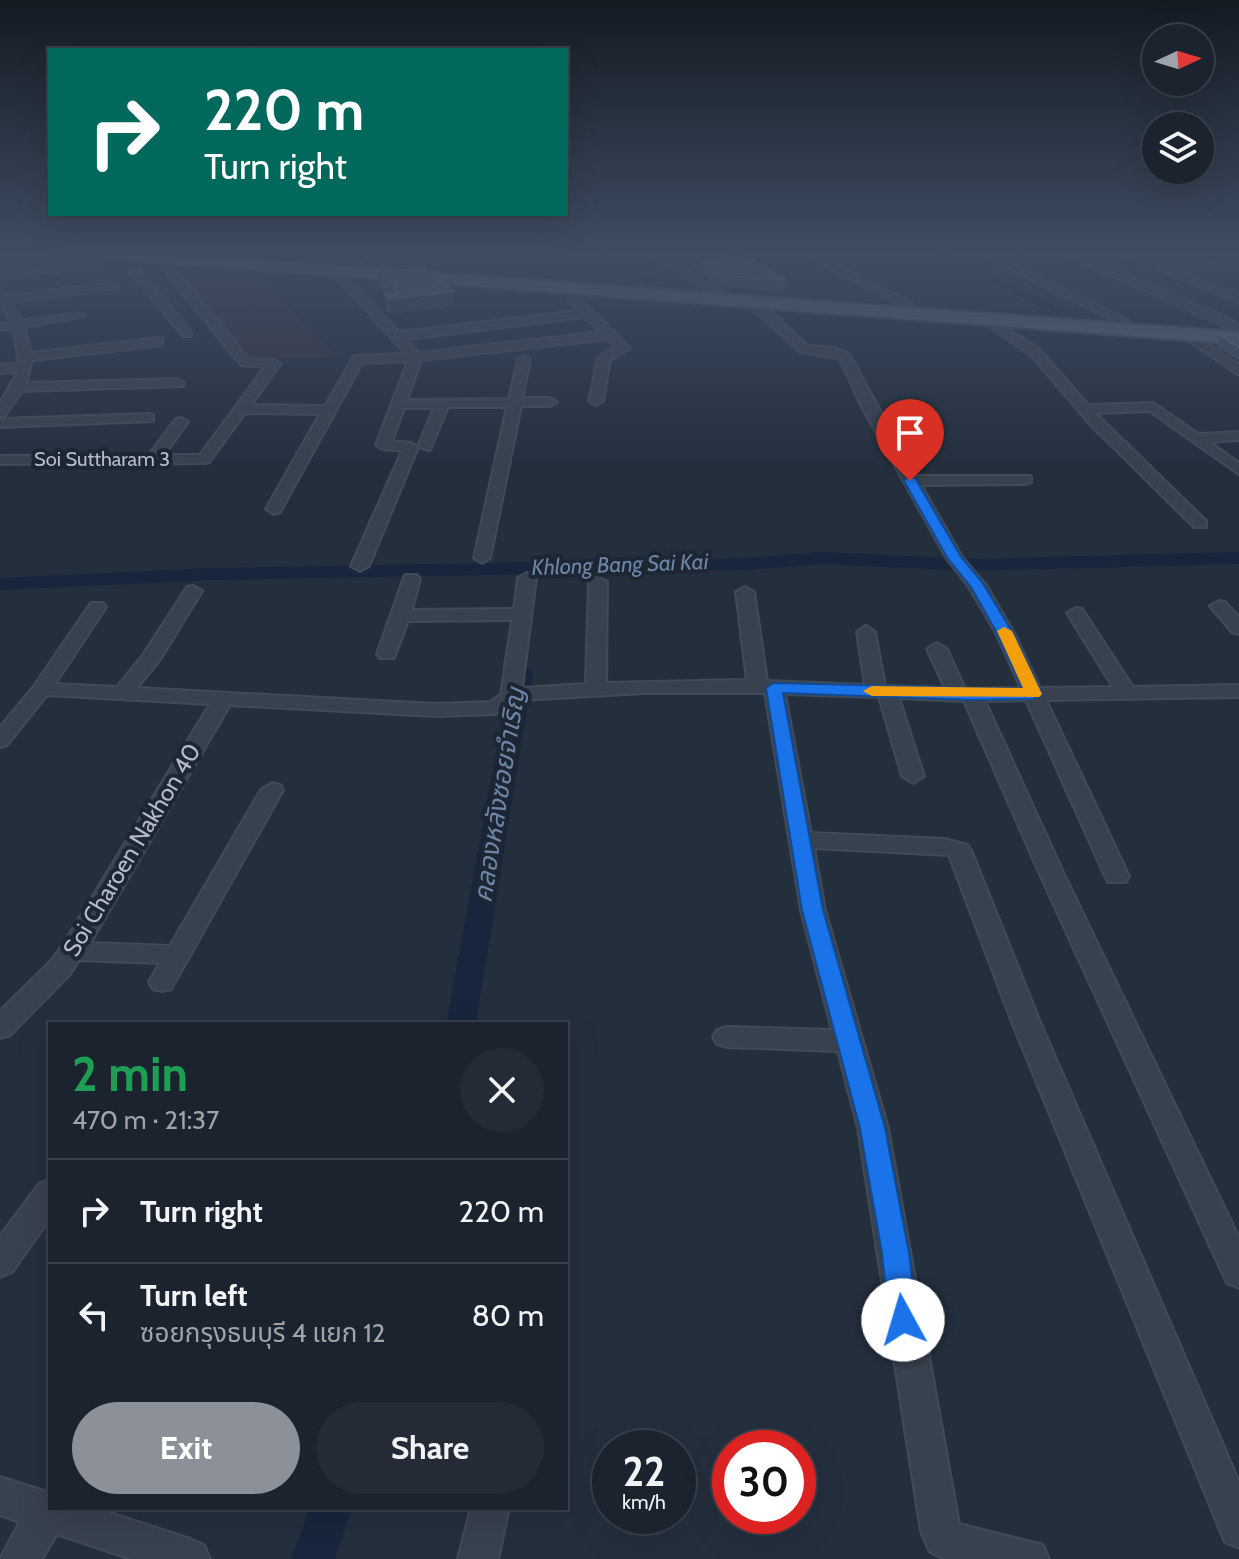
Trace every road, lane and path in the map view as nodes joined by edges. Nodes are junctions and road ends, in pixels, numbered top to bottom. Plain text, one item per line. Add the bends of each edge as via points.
1 (26, 324) edge
2 (179, 324) edge
3 (214, 324) edge
4 (387, 324) edge
5 (503, 324) edge
6 (597, 324) edge
7 (776, 324) edge
8 (993, 324) edge
9 (1049, 324) edge
10 (1151, 324) edge
11 (18, 325) junction
12 (0, 327) edge
13 (1238, 332) edge
14 (187, 334) dead end
15 (1186, 334) junction
16 (609, 335) junction
17 (399, 336) junction
18 (158, 342) dead end
19 (416, 357) junction
20 (524, 360) dead end
21 (25, 362) junction
22 (0, 369) edge
23 (1239, 371) edge
24 (178, 383) dead end
25 (17, 387) junction
26 (516, 401) junction
27 (596, 401) dead end
28 (550, 402) dead end
29 (443, 403) junction
30 (398, 404) junction
31 (241, 409) junction
32 (1085, 409) junction
33 (332, 410) junction
34 (0, 412) edge
35 (148, 418) dead end
36 (181, 422) dead end
37 (0, 423) edge
38 (1239, 436) edge
39 (1195, 438) junction
40 (425, 447) dead end
41 (153, 459) junction
42 (0, 460) edge
43 (1239, 470) edge
44 (1026, 479) dead end
45 (910, 481) junction
46 (274, 509) dead end
47 (1200, 524) dead end
48 (482, 558) dead end
49 (360, 566) dead end
50 (527, 578) dead end
51 (411, 579) dead end
52 (598, 582) dead end
53 (193, 591) dead end
54 (745, 592) dead end
55 (1219, 606) dead end
56 (97, 607) dead end
57 (1076, 613) dead end
58 (522, 614) junction
59 (401, 616) junction
60 (1239, 628) edge
61 (866, 632) dead end
62 (937, 649) dead end
63 (387, 654) dead end
64 (766, 687) junction
65 (42, 689) junction
66 (596, 690) junction
67 (881, 692) junction
68 (1127, 693) junction
69 (122, 694) junction
70 (520, 694) junction
71 (1033, 694) junction
72 (1236, 694) edge
73 (965, 695) junction
74 (222, 701) junction
75 (9, 719) edge
76 (0, 741) edge
77 (913, 776) dead end
78 (272, 790) dead end
79 (800, 840) junction
80 (1117, 876) dead end
81 (72, 951) junction
82 (180, 955) junction
83 (162, 982) dead end
84 (0, 1028) edge
85 (727, 1037) dead end
86 (849, 1041) junction
87 (48, 1196) edge
88 (0, 1262) edge
89 (1239, 1273) edge
90 (0, 1496) edge
91 (490, 1510) edge
92 (49, 1512) junction
93 (1239, 1528) edge
94 (19, 1559) edge
95 (190, 1559) edge
96 (478, 1559) edge
97 (1029, 1559) edge

1 - 11 street
2 - 14 street
3 - 31 street via 245,362 274,364
4 - 17 street
5 - 17 street
6 - 16 street
7 - 45 street via 804,349 845,357
8 - 32 street via 1036,353
9 - 15 main road
10 - 13 main road
11 - 12 street
11 - 21 street
13 - 15 main road
15 - 23 street
16 - 19 street
16 - 27 street via 624,350 605,355
17 - 19 street
18 - 21 street
19 - 30 street
19 - 33 street via 358,359
20 - 26 street
21 - 22 street
21 - 25 street
24 - 25 street
25 - 34 street
26 - 28 street
26 - 29 street
26 - 48 street
29 - 30 street
29 - 40 street
30 - 49 street via 383,445 411,447
31 - 33 street
31 - 41 street, Soi Suttharam 3 via 204,459
32 - 39 street via 1153,407
32 - 47 street
33 - 46 street
35 - 37 street
36 - 41 street
38 - 39 street
39 - 43 street
41 - 42 street, Soi Suttharam 3
44 - 45 street
45 - 71 street via 1005,633
50 - 58 street
51 - 59 street
52 - 66 street
53 - 69 street
54 - 64 street
55 - 60 street
56 - 65 street
57 - 68 street
58 - 59 street
58 - 70 street
59 - 63 street
61 - 67 street
62 - 73 street
64 - 66 street
64 - 67 street
64 - 79 street
65 - 69 street
65 - 75 street
66 - 70 street
67 - 73 street
67 - 77 street
68 - 71 street
68 - 72 street
69 - 74 street
70 - 74 street via 495,708 435,710
71 - 73 street
71 - 80 street
73 - 89 street
74 - 81 street, Soi Charoen Nakhon 40
75 - 76 street
78 - 82 street
79 - 86 street
79 - 93 street via 959,850
81 - 82 street
81 - 84 street, Soi Charoen Nakhon 40
82 - 83 street
85 - 86 street
86 - 97 street via 876,1144 944,1538
87 - 88 street
90 - 92 street
91 - 96 street
92 - 94 street
92 - 95 street

